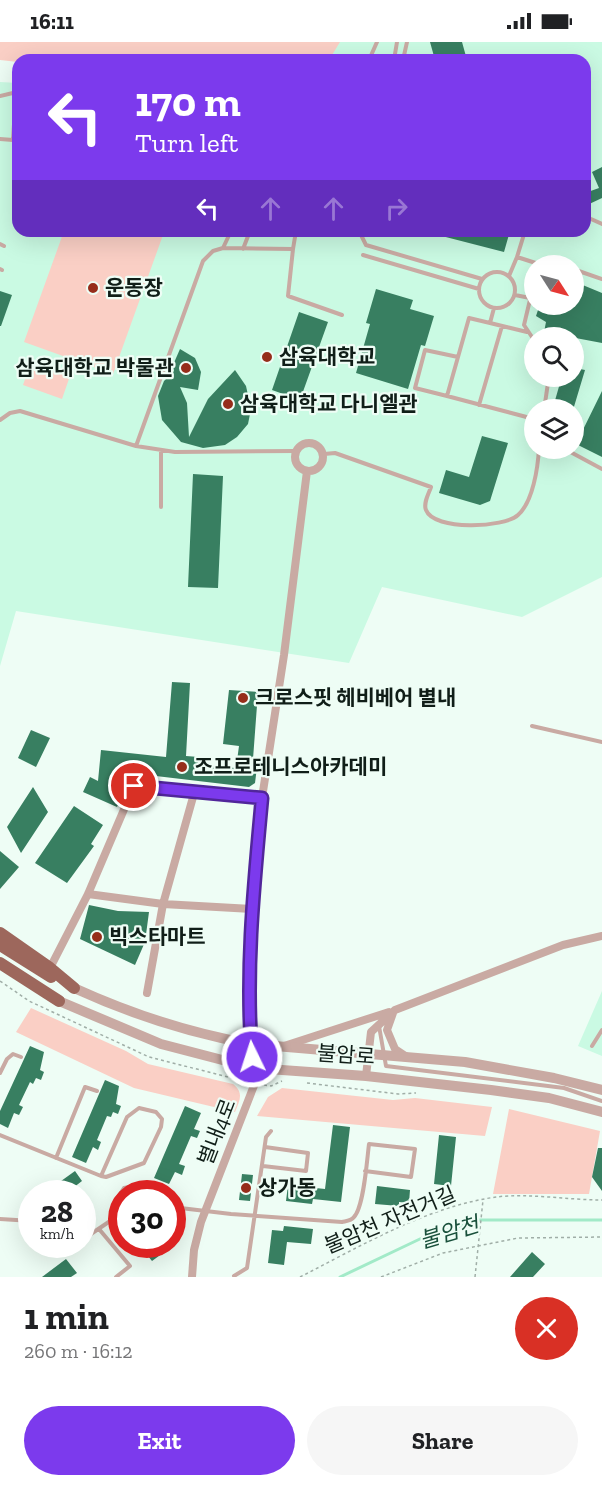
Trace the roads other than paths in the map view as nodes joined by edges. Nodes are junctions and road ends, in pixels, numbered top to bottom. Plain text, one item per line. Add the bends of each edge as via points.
1 (591, 219) dead end
2 (602, 224) edge
3 (228, 237) edge
4 (248, 237) edge
5 (295, 237) edge
6 (362, 237) edge
7 (523, 237) edge
8 (223, 248) junction
9 (243, 249) junction
10 (293, 249) junction
11 (363, 255) dead end
12 (517, 257) junction
13 (524, 259) edge
14 (584, 273) edge
15 (509, 276) junction
16 (482, 279) junction
17 (602, 279) edge
18 (479, 289) junction
19 (515, 295) junction
20 (524, 297) edge
21 (494, 308) junction
22 (342, 315) dead end
23 (490, 324) junction
24 (502, 326) junction
25 (524, 331) edge
26 (458, 357) junction
27 (447, 396) junction
28 (479, 405) junction
29 (524, 416) edge
30 (0, 420) edge
31 (136, 446) junction
32 (161, 450) junction
33 (296, 450) junction
34 (324, 454) junction
35 (537, 459) edge
36 (583, 459) edge
37 (602, 469) edge
38 (308, 471) junction
39 (161, 507) dead end
40 (532, 726) dead end
41 (602, 742) edge
42 (195, 790) junction
43 (262, 798) junction
44 (88, 894) junction
45 (164, 904) junction
46 (252, 909) junction
47 (0, 933) edge
48 (602, 936) edge
49 (0, 945) edge
50 (0, 963) edge
51 (50, 968) junction
52 (0, 970) edge
53 (74, 988) junction
54 (147, 993) dead end
55 (59, 1001) junction
56 (395, 1010) junction
57 (379, 1024) junction
58 (602, 1030) edge
59 (251, 1044) junction
60 (592, 1046) dead end
61 (282, 1047) junction
62 (369, 1055) junction
63 (384, 1056) junction
64 (21, 1057) dead end
65 (408, 1058) junction
66 (253, 1068) junction
67 (0, 1073) edge
68 (366, 1076) junction
69 (602, 1090) edge
70 (97, 1091) dead end
71 (602, 1101) edge
72 (602, 1112) edge
73 (271, 1131) dead end
74 (0, 1135) edge
75 (265, 1147) junction
76 (56, 1158) junction
77 (262, 1166) junction
78 (365, 1171) junction
79 (101, 1176) junction
80 (186, 1208) edge
81 (206, 1209) junction
82 (255, 1216) junction
83 (0, 1219) edge
84 (18, 1220) edge
85 (108, 1223) edge
86 (99, 1229) junction
87 (96, 1231) edge
88 (234, 1276) edge
89 (116, 1277) edge
90 (192, 1277) edge

1 - 2 lane
3 - 8 lane
4 - 9 lane
5 - 10 lane
6 - 16 lane via 366,245
7 - 12 lane
8 - 9 lane
8 - 31 lane via 203,261
9 - 10 lane
10 - 22 lane via 288,296
11 - 18 lane
12 - 13 lane
12 - 15 lane
14 - 17 lane
15 - 16 lane via 495,271
15 - 19 lane via 515,285
16 - 18 lane
18 - 21 lane via 485,303
19 - 20 lane
19 - 21 lane via 509,304
21 - 23 lane
23 - 24 lane
23 - 26 lane via 469,318
24 - 25 lane
24 - 28 lane
26 - 27 lane
26 - 27 lane via 425,350 416,388
27 - 28 lane
28 - 29 lane
30 - 31 lane via 20,411
31 - 32 lane
32 - 33 lane
32 - 39 lane
33 - 34 street via 311,442 320,446
33 - 38 street via 297,464
34 - 35 lane via 335,453 431,487 425,504 431,516 457,525 475,526 513,519 520,514 535,477
34 - 38 street via 320,467
36 - 37 lane
38 - 43 street, 별내4로
40 - 41 lane
42 - 43 street
42 - 44 street via 134,786
42 - 45 street
43 - 46 street, 별내4로
44 - 45 street
44 - 51 street
45 - 46 street
45 - 54 street
46 - 59 street, 별내4로
47 - 51 main road
48 - 56 street via 563,945
49 - 53 main road
50 - 55 main road
51 - 53 main road
52 - 55 main road
53 - 59 street, 불암로 via 167,1025
55 - 66 street, 불암로 via 161,1044
56 - 57 street
56 - 61 street
56 - 65 street via 387,1030 396,1048
57 - 62 street via 371,1032
57 - 63 lane
58 - 60 lane
59 - 61 street, 불암로
59 - 66 street, 별내4로
61 - 62 street, 불암로
62 - 63 street, 불암로
62 - 68 street
63 - 65 street, 불암로
63 - 71 lane via 386,1066 564,1088
64 - 67 lane via 13,1054
65 - 69 street, 불암로 via 465,1062
66 - 68 street, 불암로
66 - 81 street, 별내4로 via 255,1083
68 - 72 street, 불암로 via 549,1098
70 - 76 lane via 85,1087
73 - 75 lane
74 - 76 lane
75 - 77 lane
75 - 77 lane via 308,1153 306,1171
76 - 79 lane
77 - 82 lane
78 - 78 lane via 369,1144 415,1149 411,1177
78 - 82 lane via 353,1220
79 - 79 lane via 144,1163 161,1128 162,1119 156,1112 139,1108 127,1117
80 - 81 lane
81 - 82 lane
81 - 90 street, 별내4로 via 194,1250
82 - 88 lane via 247,1268
83 - 84 lane
85 - 86 lane
86 - 87 lane
86 - 89 lane via 130,1266

